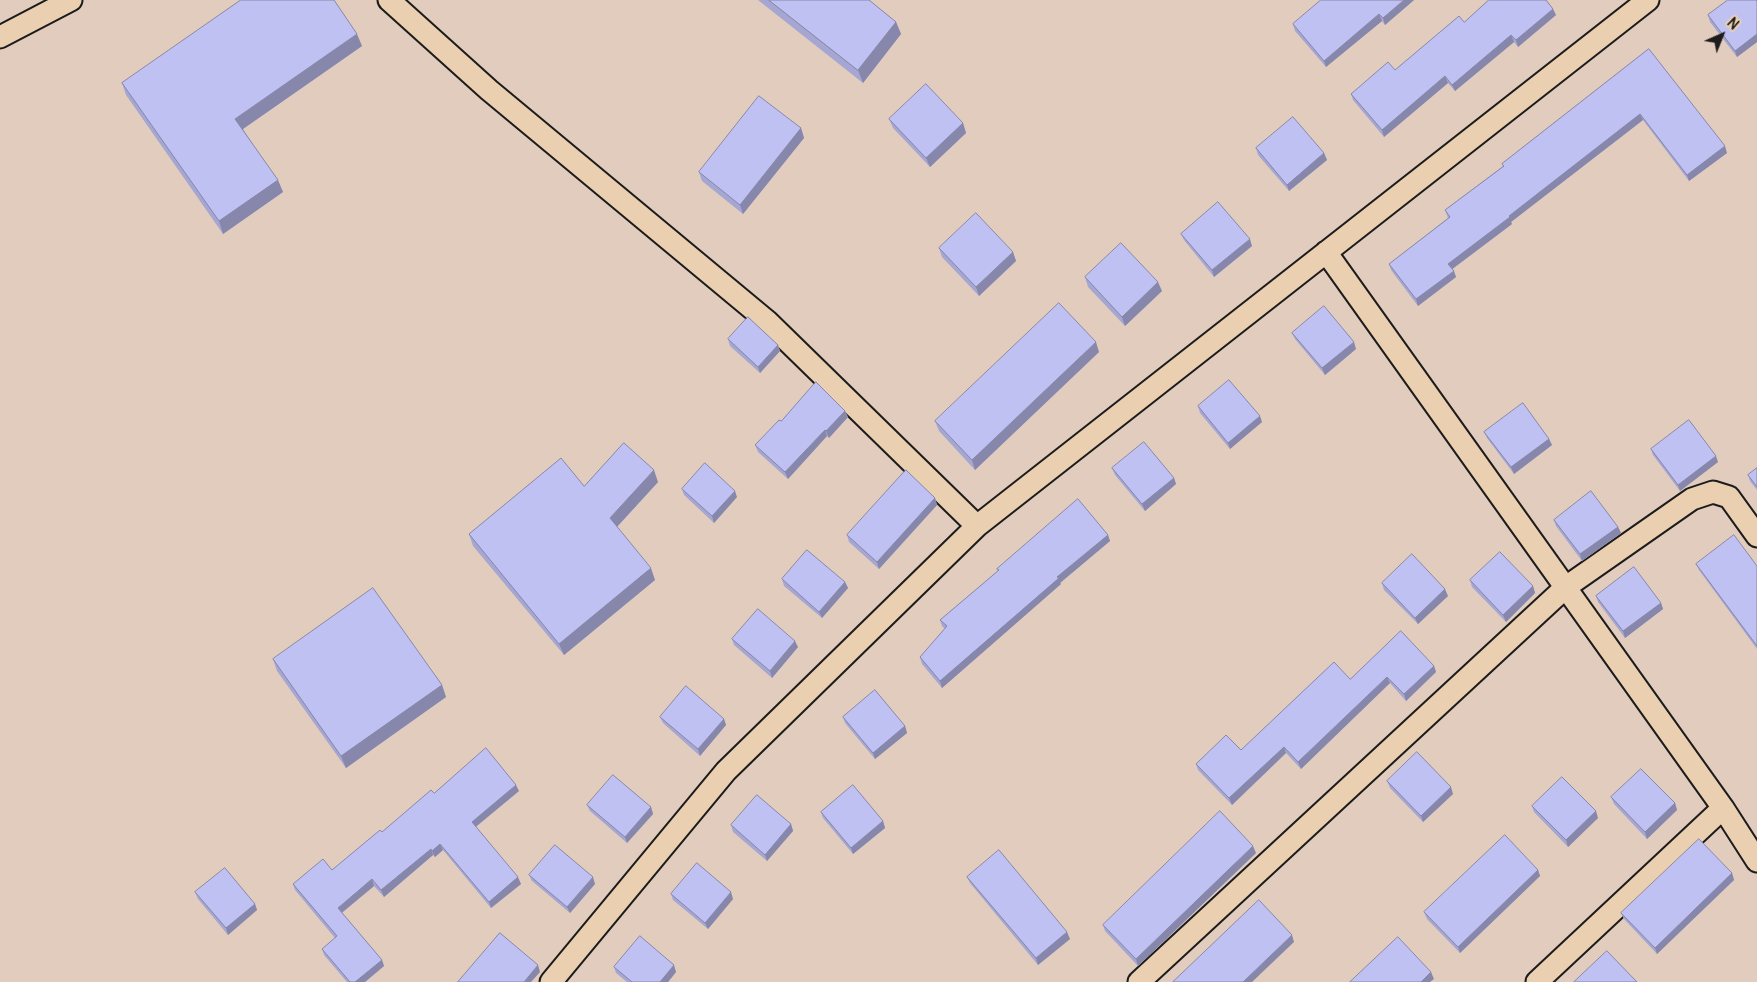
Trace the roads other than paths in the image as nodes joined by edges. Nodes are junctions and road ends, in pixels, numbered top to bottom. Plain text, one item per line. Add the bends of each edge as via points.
1 (71, 0) edge
2 (389, 0) edge
3 (1648, 0) edge
4 (0, 37) edge
5 (1326, 252) junction
6 (977, 526) junction
7 (1757, 536) edge
8 (1566, 587) junction
9 (1723, 808) junction
10 (1757, 861) edge
11 (551, 982) edge
12 (1139, 982) edge
13 (1537, 982) edge

1 - 4 street
2 - 6 street via 489,90 767,321
3 - 5 street
5 - 6 street
5 - 8 street
6 - 11 street via 726,771
7 - 8 street via 1729,497 1713,492 1692,499
8 - 9 street
8 - 12 street
9 - 10 street
9 - 13 street

